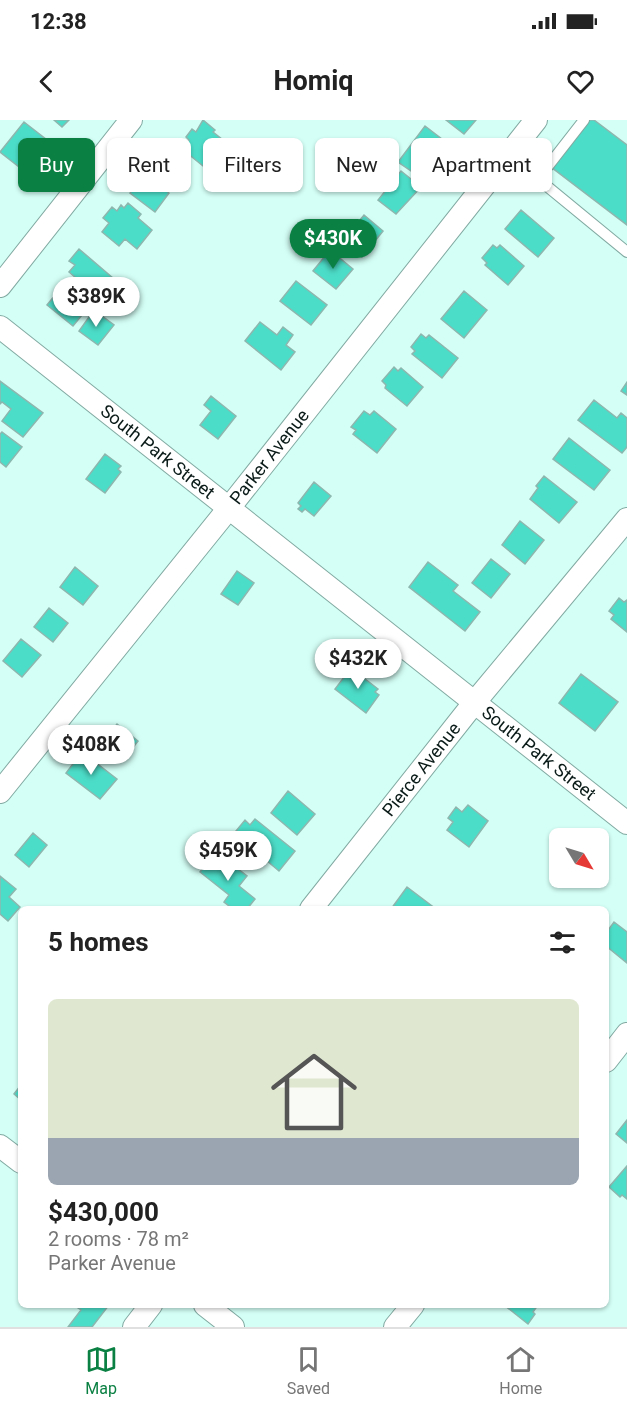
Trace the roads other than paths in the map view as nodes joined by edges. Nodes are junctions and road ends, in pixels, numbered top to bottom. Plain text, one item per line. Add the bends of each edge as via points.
1 (131, 120) edge
2 (536, 120) edge
3 (584, 120) edge
4 (522, 138) edge
5 (552, 161) edge
6 (552, 190) edge
7 (480, 192) edge
8 (627, 252) edge
9 (0, 286) edge
10 (0, 327) edge
11 (229, 508) junction
12 (627, 519) edge
13 (474, 703) junction
14 (0, 792) edge
15 (627, 823) edge
16 (313, 906) edge
17 (627, 1034) edge
18 (609, 1057) edge
19 (0, 1146) edge
20 (18, 1160) edge
21 (149, 1308) edge
22 (209, 1308) edge
23 (411, 1308) edge
24 (134, 1327) edge
25 (233, 1327) edge
26 (395, 1327) edge

1 - 9 street
2 - 4 street, Parker Avenue
3 - 5 lane
6 - 8 lane
7 - 11 street, Parker Avenue
10 - 11 street, South Park Street
11 - 13 street, South Park Street
11 - 14 street, Parker Avenue
12 - 13 street, Pierce Avenue
13 - 15 street, South Park Street
13 - 16 street, Pierce Avenue
17 - 18 street
19 - 20 street
21 - 24 street
22 - 25 street
23 - 26 street

